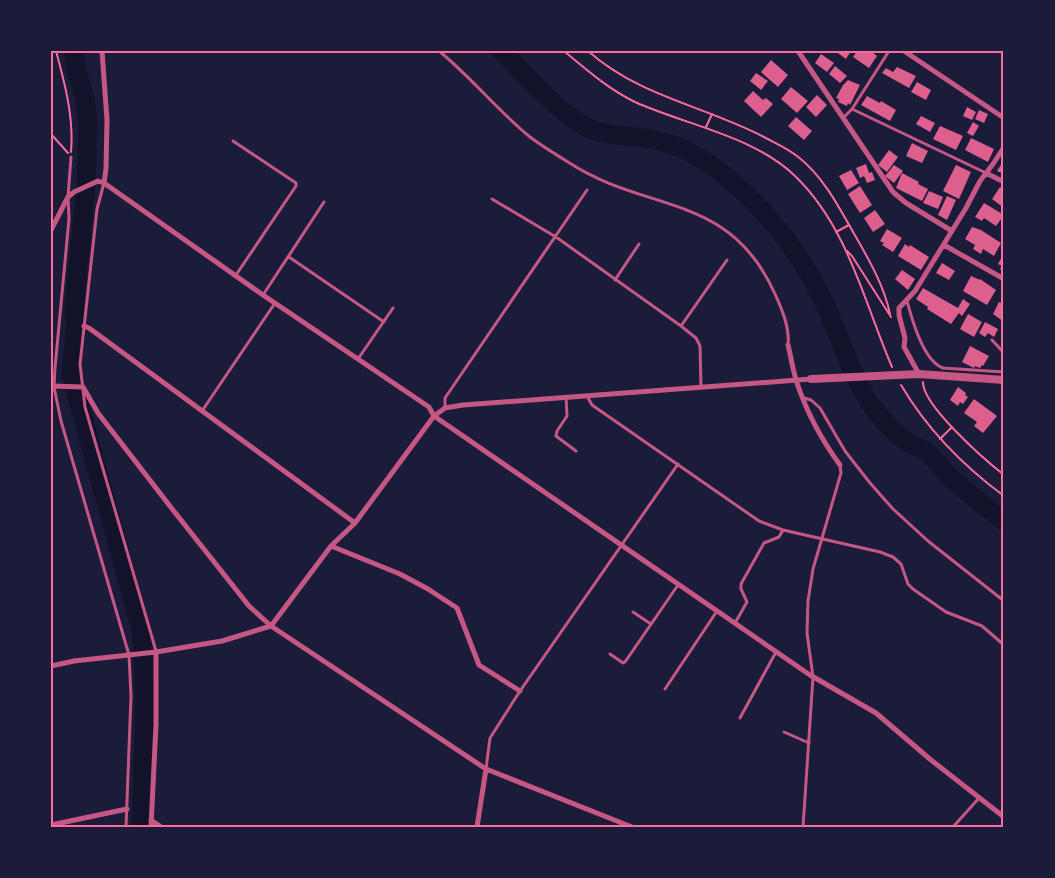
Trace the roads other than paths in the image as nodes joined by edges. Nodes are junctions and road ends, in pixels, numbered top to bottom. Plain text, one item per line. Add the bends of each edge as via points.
1 (102, 51) edge
2 (439, 51) edge
3 (798, 51) edge
4 (889, 51) edge
5 (904, 51) edge
6 (852, 109) junction
7 (842, 118) junction
8 (1004, 118) edge
9 (233, 141) dead end
10 (1004, 146) edge
11 (71, 157) road end
12 (986, 173) junction
13 (1004, 182) edge
14 (104, 183) junction
15 (588, 190) dead end
16 (68, 197) junction
17 (492, 199) dead end
18 (324, 202) dead end
19 (51, 230) edge
20 (952, 231) junction
21 (556, 237) junction
22 (639, 244) dead end
23 (944, 245) junction
24 (289, 257) junction
25 (727, 260) dead end
26 (236, 275) junction
27 (1004, 279) edge
28 (615, 280) junction
29 (263, 295) junction
30 (907, 300) junction
31 (274, 303) junction
32 (394, 308) dead end
33 (384, 322) junction
34 (84, 326) junction
35 (681, 326) junction
36 (992, 340) dead end
37 (788, 345) joint
38 (1004, 353) edge
39 (358, 360) junction
40 (1004, 372) edge
41 (918, 377) junction
42 (811, 379) joint
43 (1004, 380) edge
44 (796, 381) junction
45 (54, 387) edge
46 (81, 387) junction
47 (702, 388) junction
48 (587, 396) junction
49 (566, 397) junction
50 (803, 398) junction
51 (445, 408) junction
52 (202, 412) junction
53 (434, 416) junction
54 (576, 451) dead end
55 (678, 464) junction
56 (840, 465) joint
57 (355, 523) junction
58 (783, 530) junction
59 (821, 538) junction
60 (332, 546) junction
61 (622, 547) junction
62 (678, 585) junction
63 (1004, 601) edge
64 (716, 611) junction
65 (633, 612) dead end
66 (734, 623) junction
67 (651, 624) junction
68 (271, 626) junction
69 (1004, 645) edge
70 (156, 652) junction
71 (776, 652) junction
72 (610, 654) dead end
73 (128, 655) junction
74 (51, 666) edge
75 (813, 677) junction
76 (664, 689) dead end
77 (520, 691) junction
78 (740, 718) dead end
79 (784, 732) dead end
80 (809, 743) junction
81 (486, 769) junction
82 (979, 798) junction
83 (127, 809) junction
84 (1004, 817) edge
85 (151, 820) junction
86 (51, 825) edge
87 (126, 827) edge
88 (151, 827) edge
89 (161, 827) edge
90 (477, 827) edge
91 (632, 827) edge
92 (802, 827) edge
93 (953, 827) edge

1 - 14 street via 107,120
2 - 37 lane via 530,136 584,173 688,210 713,221 734,236 752,254 770,284 780,305
3 - 7 street
4 - 6 lane
5 - 8 street
6 - 7 lane
6 - 12 lane
7 - 20 street via 899,198
9 - 26 lane via 296,183
10 - 12 street
11 - 16 lane
12 - 13 street
12 - 20 street
14 - 16 street via 98,181
14 - 26 street
14 - 34 lane via 97,209
15 - 21 lane
16 - 19 street
16 - 45 lane via 69,219
17 - 21 lane
18 - 24 lane
20 - 23 street
21 - 28 lane
21 - 51 lane via 446,398
22 - 28 lane
23 - 27 street
23 - 30 street
24 - 29 lane
24 - 33 lane
25 - 35 lane
26 - 29 street
28 - 35 lane
29 - 31 street
30 - 40 lane via 918,334 936,365
30 - 41 street via 898,312 905,338 904,347
31 - 39 street
31 - 52 lane
32 - 33 lane
33 - 39 lane
34 - 46 lane
34 - 52 street
35 - 47 lane via 696,338 700,346
36 - 38 lane
37 - 44 street
39 - 53 street via 429,408
41 - 42 street
41 - 43 street
42 - 44 street
44 - 47 street
44 - 50 street
45 - 46 street
45 - 73 lane
46 - 68 street via 249,606
46 - 70 lane
47 - 48 street
48 - 49 street
48 - 55 lane via 592,406
49 - 51 street
49 - 54 lane via 567,416 556,436
50 - 56 street via 819,436
50 - 63 lane via 820,408 845,450 893,509
51 - 53 street
52 - 57 street
53 - 57 street
53 - 61 street
55 - 58 lane via 759,521
55 - 61 lane
56 - 59 lane via 841,473
57 - 60 street
58 - 59 lane
58 - 66 lane via 779,537 764,543 743,579 741,589 746,602
59 - 69 lane via 893,557 902,564 908,584 913,589 946,612 982,626
59 - 75 lane via 807,615
60 - 68 street
60 - 77 street via 400,574 457,608 479,665
61 - 62 street
61 - 77 lane
62 - 64 street
62 - 67 lane
64 - 66 street
64 - 76 lane
65 - 67 lane
66 - 71 street
67 - 72 lane via 625,662
68 - 70 street via 222,640
68 - 81 street
70 - 73 street
70 - 85 street
71 - 75 street
71 - 78 lane
73 - 74 street
73 - 83 lane via 131,696
75 - 80 lane
75 - 82 street via 876,713
77 - 81 lane via 490,738
79 - 80 lane
80 - 92 lane
81 - 90 street
81 - 91 street
82 - 84 street
82 - 93 lane
83 - 86 street
83 - 87 lane
85 - 88 street
85 - 89 street

